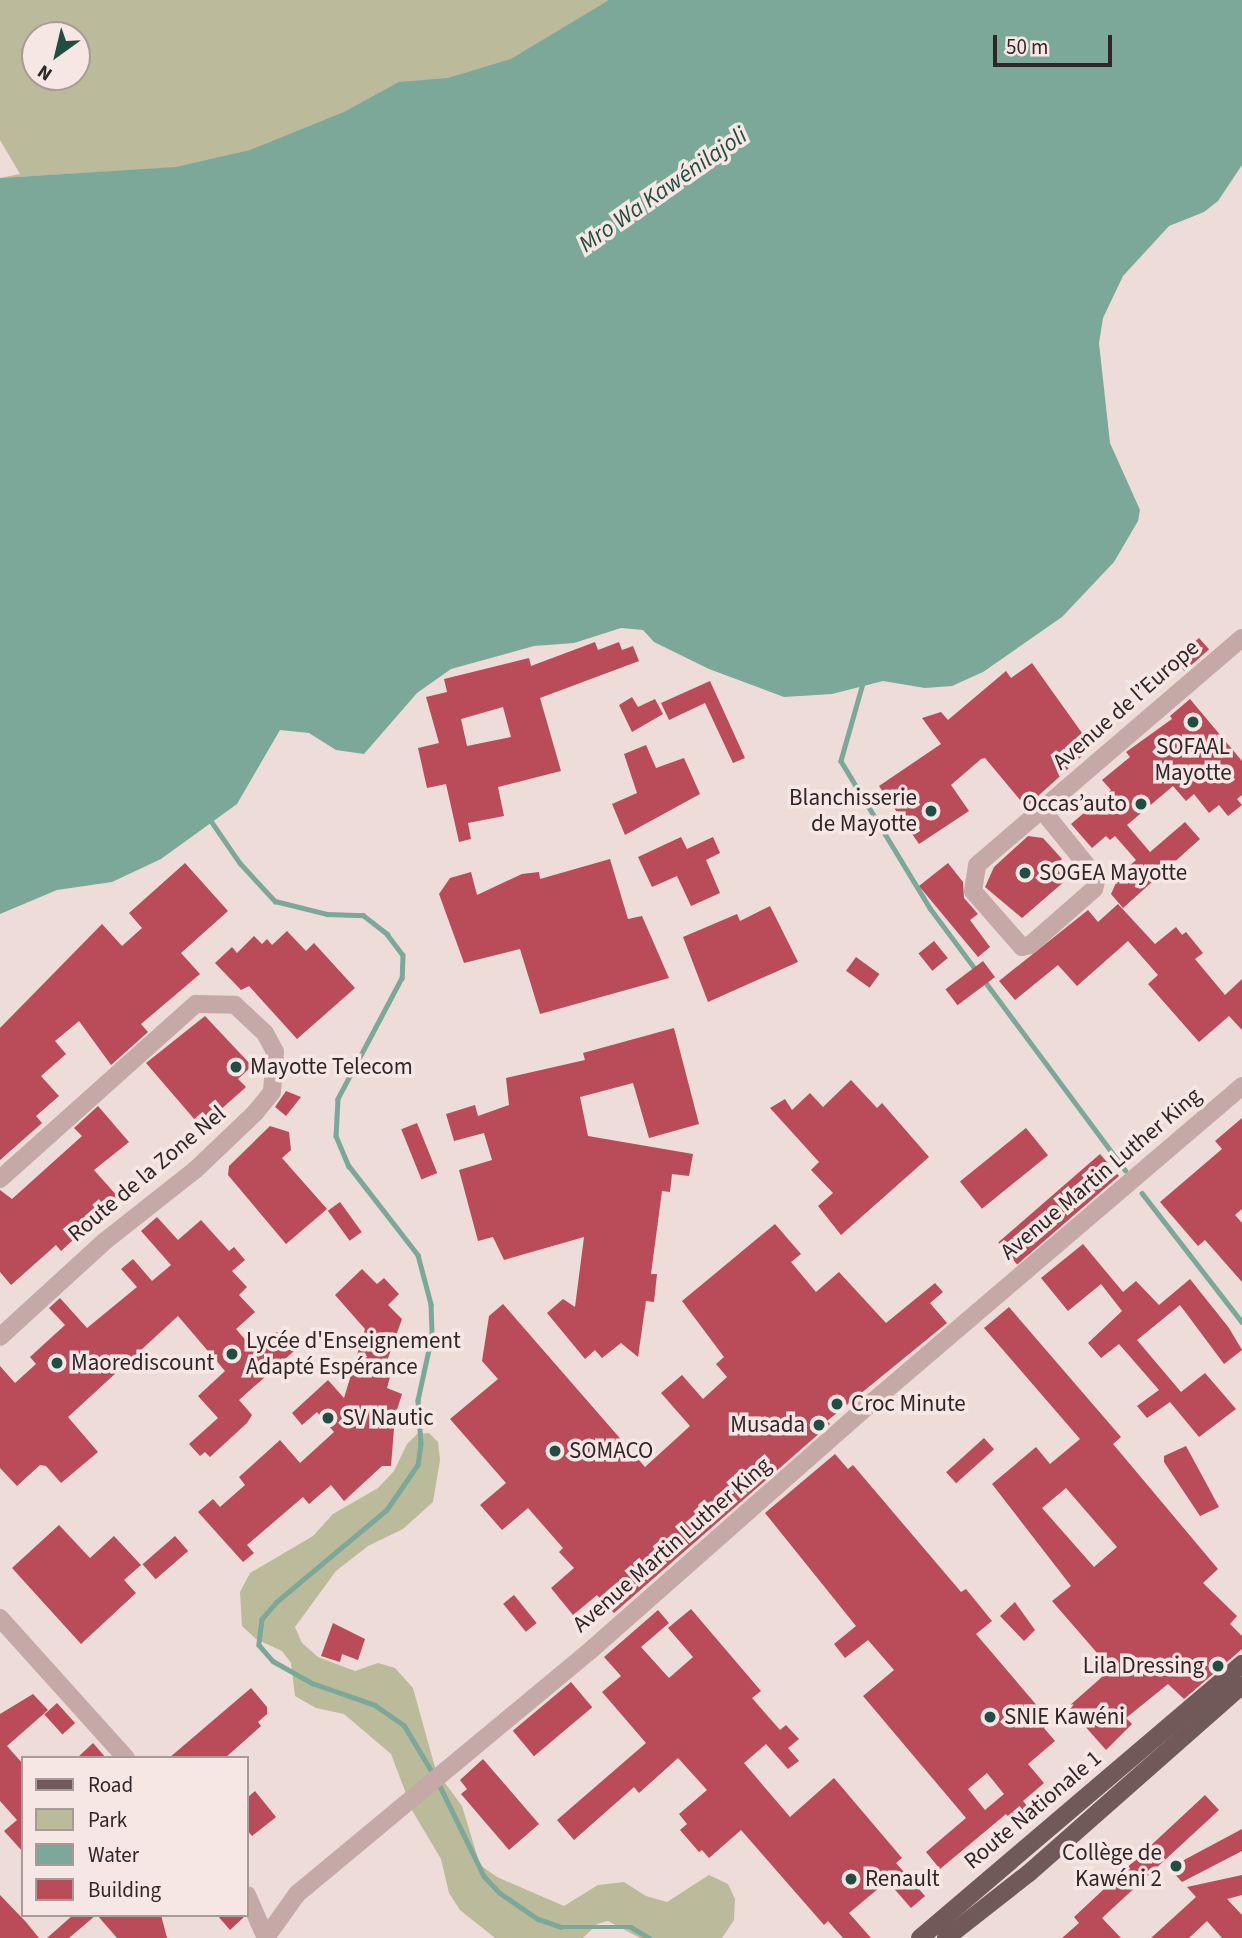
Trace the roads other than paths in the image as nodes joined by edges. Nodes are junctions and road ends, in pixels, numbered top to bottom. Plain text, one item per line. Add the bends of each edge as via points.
1 (1242, 638) edge
2 (1042, 810) junction
3 (1242, 1086) edge
4 (0, 1179) edge
5 (0, 1337) edge
6 (0, 1618) edge
7 (1242, 1664) edge
8 (1242, 1685) edge
9 (124, 1756) edge
10 (248, 1897) edge
11 (950, 1932) edge
12 (267, 1937) edge
13 (920, 1938) edge

1 - 2 street, Avenue de l’Europe
2 - 2 street, Avenue de l’Europe via 1097,878 1094,889 1022,947 973,891 972,877 976,865
3 - 12 street, Avenue Martin Luther King via 592,1649 297,1894
4 - 5 street, Route de la Zone Nel via 196,1004 235,1005 265,1033 275,1052 272,1092 256,1112
6 - 9 street
7 - 11 main road, Route Nationale 1
8 - 11 main road, Route Nationale 1 via 1030,1873
10 - 12 street
11 - 13 main road, Route Nationale 1

